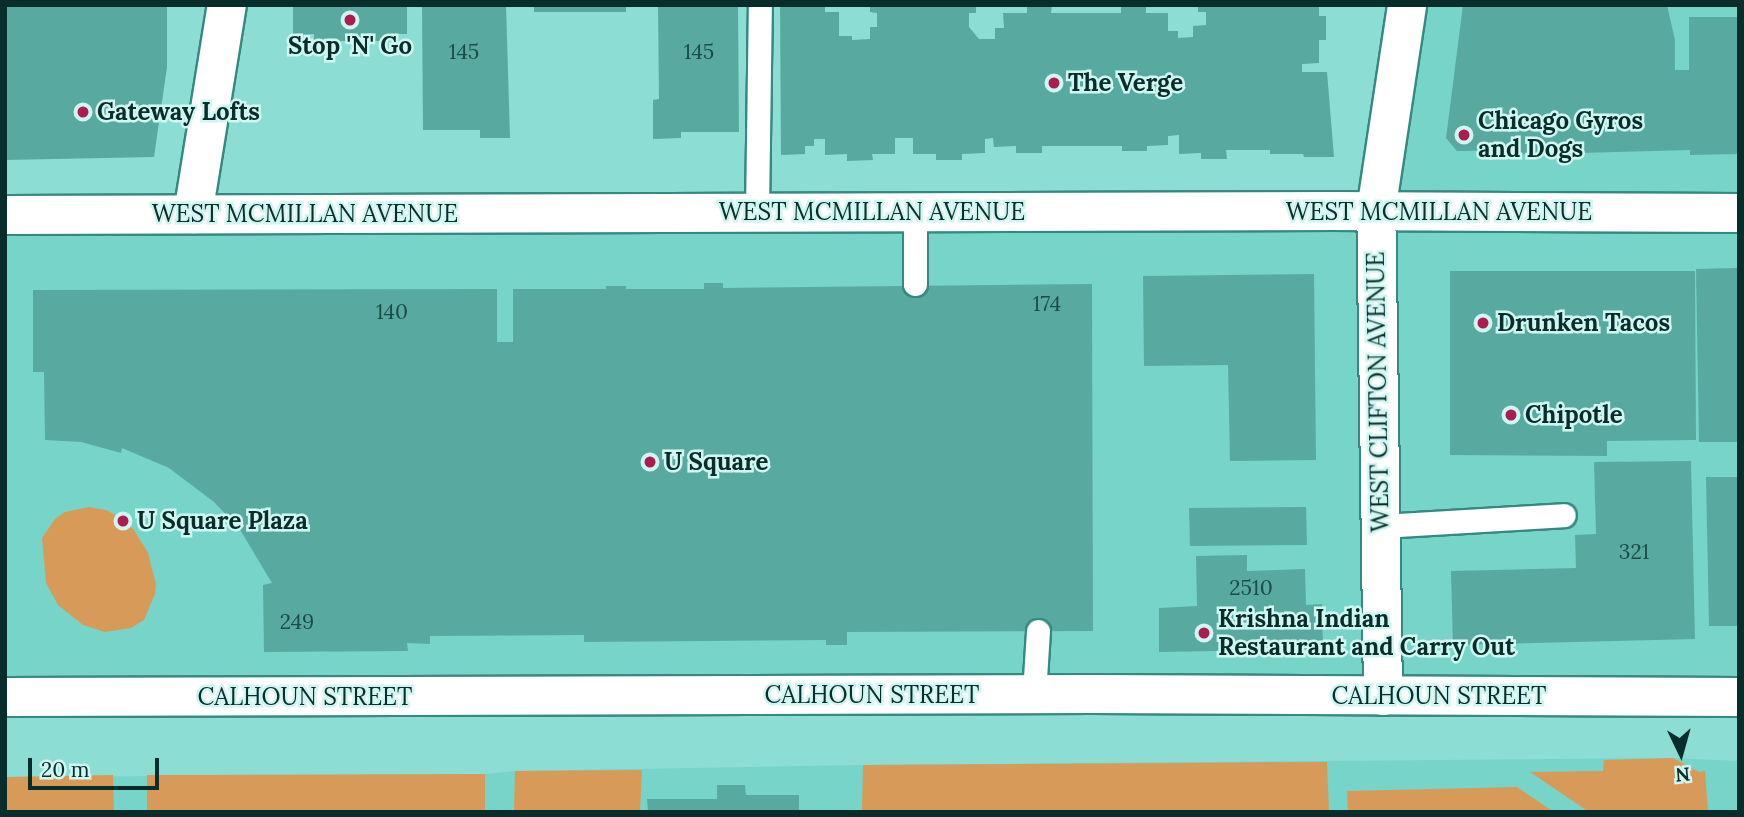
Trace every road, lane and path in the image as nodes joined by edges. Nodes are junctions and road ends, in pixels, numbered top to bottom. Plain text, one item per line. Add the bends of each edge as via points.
1 (227, 5) edge
2 (760, 5) edge
3 (1407, 5) edge
4 (1376, 211) junction
5 (757, 212) junction
6 (915, 212) junction
7 (1739, 213) edge
8 (193, 214) junction
9 (5, 215) edge
10 (915, 285) dead end
11 (1564, 515) dead end
12 (1380, 526) junction
13 (1038, 631) dead end
14 (1034, 694) junction
15 (1383, 696) junction
16 (5, 697) edge
17 (1739, 697) edge

1 - 8 main road
2 - 5 lane
3 - 4 main road, WEST CLIFTON AVENUE
4 - 6 main road, WEST MCMILLAN AVENUE
4 - 7 main road, WEST MCMILLAN AVENUE
4 - 12 main road, WEST CLIFTON AVENUE
5 - 6 main road, WEST MCMILLAN AVENUE
5 - 8 main road, WEST MCMILLAN AVENUE
6 - 10 lane
8 - 9 main road, WEST MCMILLAN AVENUE
11 - 12 lane
12 - 15 main road, WEST CLIFTON AVENUE
13 - 14 lane
14 - 15 main road, CALHOUN STREET
14 - 16 main road, CALHOUN STREET
15 - 17 main road, CALHOUN STREET

